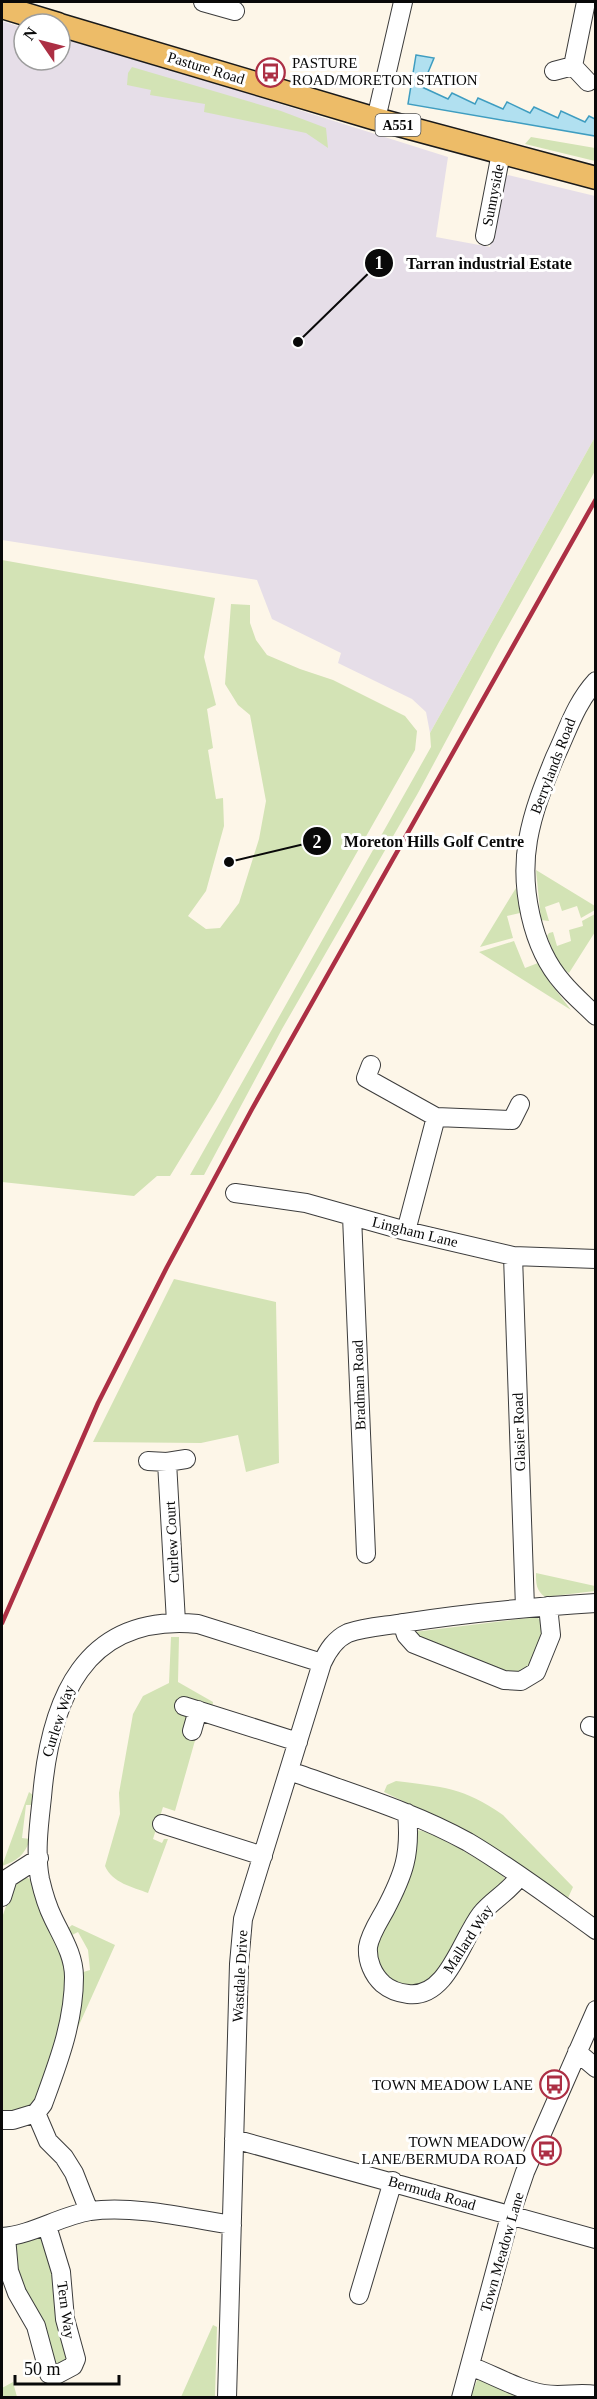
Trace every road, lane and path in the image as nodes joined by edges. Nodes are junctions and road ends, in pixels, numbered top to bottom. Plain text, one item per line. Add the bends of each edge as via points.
1 (403, 2) edge
2 (586, 2) edge
3 (213, 3) edge
4 (2, 7) edge
5 (235, 10) dead end
6 (19, 12) edge
7 (72, 28) edge
8 (573, 66) junction
9 (554, 71) dead end
10 (588, 82) dead end
11 (376, 119) junction
12 (501, 153) junction
13 (596, 178) edge
14 (485, 236) dead end
15 (596, 681) edge
16 (596, 1016) edge
17 (371, 1065) dead end
18 (520, 1104) dead end
19 (436, 1117) junction
20 (236, 1194) dead end
21 (352, 1216) junction
22 (406, 1231) junction
23 (513, 1256) junction
24 (596, 1259) edge
25 (186, 1460) dead end
26 (148, 1461) dead end
27 (167, 1462) junction
28 (366, 1554) dead end
29 (596, 1603) edge
30 (548, 1606) junction
31 (525, 1608) junction
32 (176, 1622) junction
33 (402, 1623) junction
34 (322, 1663) junction
35 (192, 1731) dead end
36 (298, 1742) junction
37 (290, 1771) junction
38 (407, 1813) junction
39 (162, 1824) dead end
40 (263, 1856) junction
41 (39, 1858) junction
42 (520, 1876) junction
43 (2, 1897) edge
44 (596, 1930) edge
45 (596, 2010) edge
46 (577, 2052) junction
47 (596, 2068) edge
48 (36, 2113) junction
49 (2, 2120) edge
50 (234, 2139) junction
51 (393, 2181) junction
52 (89, 2211) junction
53 (510, 2216) junction
54 (232, 2225) junction
55 (47, 2226) junction
56 (4, 2237) edge
57 (596, 2239) edge
58 (359, 2295) dead end
59 (470, 2366) junction
60 (596, 2395) edge
61 (227, 2397) edge
62 (461, 2397) edge

1 - 11 street
2 - 8 street
3 - 5 street
4 - 6 main road, Pasture Road / A551
7 - 11 main road, Pasture Road / A551
8 - 9 street
8 - 10 street
11 - 12 main road, Pasture Road / A551
12 - 13 main road, Pasture Road / A551
12 - 14 street, Sunnyside
15 - 16 street, Berrylands Road via 572,715 543,787 527,842 525,872 532,920 544,953 561,982
17 - 19 street via 366,1078
18 - 19 street via 512,1119
19 - 22 street
20 - 21 street, Lingham Lane via 306,1203
21 - 22 street, Lingham Lane
21 - 28 street, Bradman Road
22 - 23 street, Lingham Lane
23 - 24 street, Lingham Lane
23 - 31 street, Glasier Road
25 - 27 street
26 - 27 street
27 - 32 street, Curlew Court
29 - 30 street, Wastdale Drive
30 - 31 street, Wastdale Drive
30 - 33 street via 550,1635 536,1672 521,1681 504,1680 414,1644
31 - 33 street, Wastdale Drive
32 - 34 street, Curlew Way via 198,1623
32 - 41 street, Curlew Way via 136,1628 101,1647 73,1677 56,1717 45,1761
33 - 34 street, Wastdale Drive via 349,1633 327,1650
34 - 36 street, Wastdale Drive
35 - 36 street via 191,1708
36 - 37 street, Wastdale Drive
37 - 38 street
37 - 40 street, Wastdale Drive
38 - 42 street via 465,1841
38 - 42 street, Mallard Way via 404,1872 368,1947 369,1962 384,1986 411,1995 438,1985 480,1916
39 - 40 street
40 - 50 street, Wastdale Drive via 243,1919
41 - 43 street via 8,1878
41 - 48 street, Curlew Way via 43,1892 66,1941 74,1975 70,2023 43,2104
42 - 44 street
45 - 46 street, Town Meadow Lane
46 - 47 street
46 - 53 street, Town Meadow Lane
48 - 49 street
48 - 52 street via 48,2140 74,2173
50 - 51 street, Bermuda Road
50 - 54 street, Wastdale Drive
51 - 53 street, Bermuda Road
51 - 58 street
52 - 54 street, Tern Way via 125,2211
52 - 55 street, Tern Way
53 - 57 street, Bermuda Road
53 - 59 street, Town Meadow Lane
54 - 61 street, Wastdale Drive
55 - 56 street, Tern Way
55 - 56 street, Tern Way via 61,2272 64,2319 76,2359 73,2366 56,2375 49,2374 36,2326 17,2293
59 - 60 street via 537,2393
59 - 62 street, Town Meadow Lane

